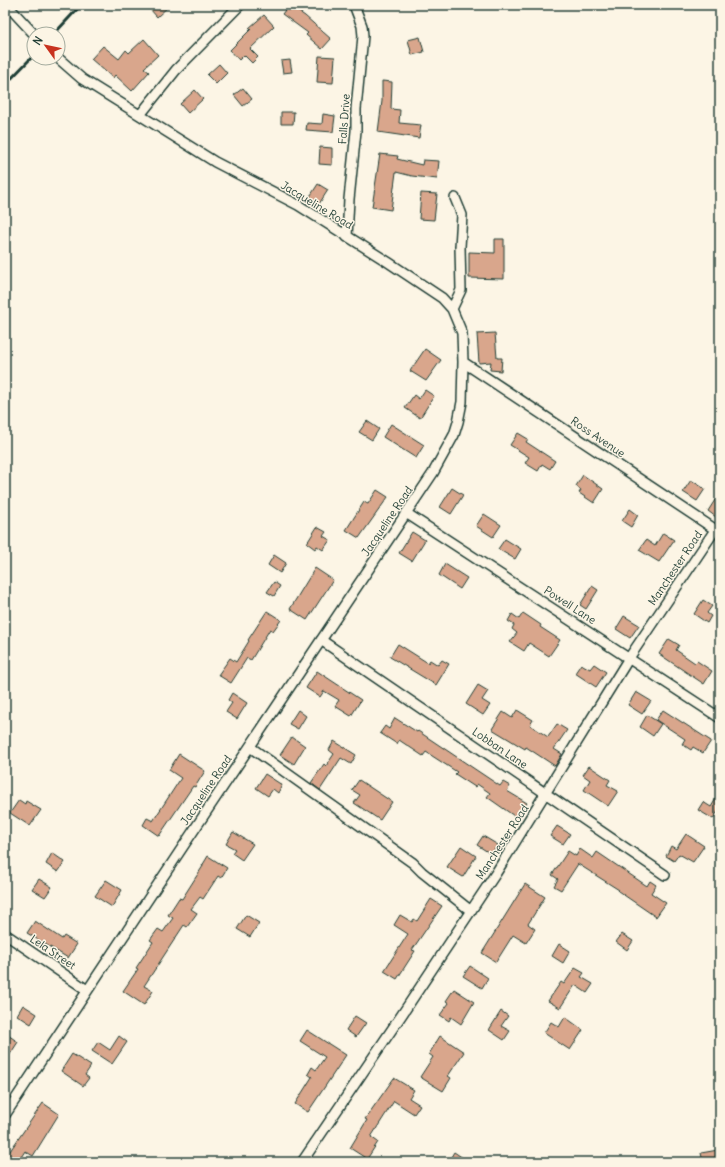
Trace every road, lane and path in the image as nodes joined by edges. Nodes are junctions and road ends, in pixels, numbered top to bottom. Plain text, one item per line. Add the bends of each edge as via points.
1 (240, 5) edge
2 (354, 5) edge
3 (7, 6) edge
4 (26, 26) edge
5 (66, 65) edge
6 (140, 115) junction
7 (455, 198) dead end
8 (347, 237) junction
9 (452, 309) junction
10 (463, 362) junction
11 (406, 513) junction
12 (718, 532) edge
13 (321, 640) junction
14 (629, 658) junction
15 (720, 718) edge
16 (250, 747) junction
17 (546, 794) junction
18 (665, 875) dead end
19 (471, 910) junction
20 (5, 934) edge
21 (87, 990) junction
22 (5, 1115) edge
23 (302, 1162) edge

1 - 6 street via 176,70
2 - 8 street, Falls Drive via 363,36
3 - 4 street
5 - 6 street, Jacqueline Road via 82,79
6 - 8 street, Jacqueline Road via 215,162 298,206
7 - 9 street via 462,215 461,290
8 - 9 street, Jacqueline Road via 430,289
9 - 10 street, Jacqueline Road via 462,333
10 - 11 street, Jacqueline Road via 462,402 454,435
10 - 12 street, Ross Avenue
11 - 13 street, Jacqueline Road
11 - 14 street, Powell Lane
12 - 14 street, Manchester Road
13 - 16 street, Jacqueline Road
13 - 17 street, Lobban Lane
14 - 15 street, Powell Lane
14 - 17 street, Manchester Road
16 - 19 street via 413,863
16 - 21 street, Jacqueline Road
17 - 18 street, Lobban Lane
17 - 19 street, Manchester Road
19 - 23 street, Manchester Road
20 - 21 street, Lela Street
21 - 22 street, Jacqueline Road

